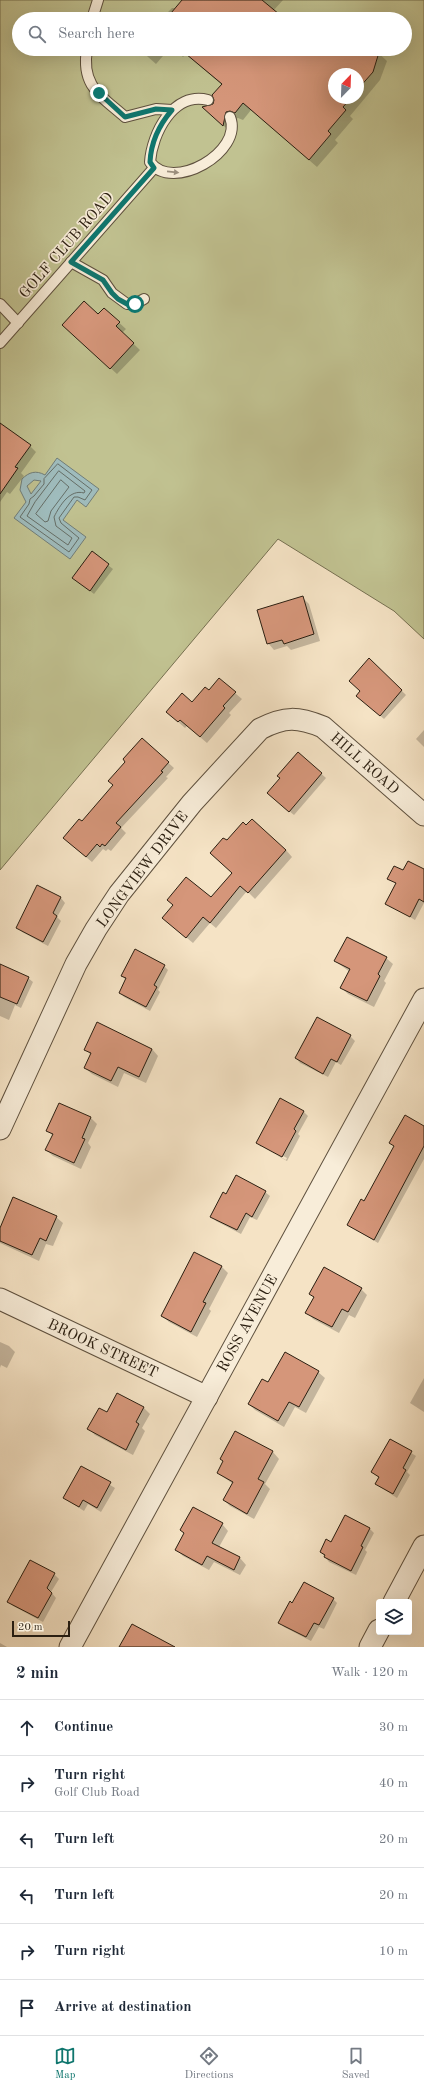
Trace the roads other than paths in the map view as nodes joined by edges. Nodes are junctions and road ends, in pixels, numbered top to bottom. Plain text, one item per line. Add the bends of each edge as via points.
1 (98, 0) edge
2 (94, 12) edge
3 (86, 56) edge
4 (208, 100) dead end
5 (172, 110) junction
6 (230, 117) dead end
7 (154, 168) junction
8 (71, 262) junction
9 (144, 299) dead end
10 (0, 304) edge
11 (18, 323) junction
12 (0, 343) edge
13 (324, 727) joint
14 (424, 815) edge
15 (424, 999) edge
16 (0, 1129) edge
17 (0, 1299) edge
18 (207, 1397) junction
19 (424, 1546) edge
20 (396, 1599) edge
21 (376, 1635) edge
22 (70, 1647) edge
23 (370, 1647) edge

1 - 2 lane
3 - 5 lane via 85,71 90,82 125,117 156,109
4 - 5 lane via 189,101
5 - 7 lane via 163,121 152,145 150,162
7 -> 6 lane via 182,173 205,164 230,140 233,130
7 - 8 lane, GOLF CLUB ROAD
8 - 9 lane via 103,280 112,293 127,304 135,304
8 - 11 lane, GOLF CLUB ROAD
10 - 11 lane
11 - 12 lane, GOLF CLUB ROAD
13 - 14 street, HILL ROAD
13 - 16 street, LONGVIEW DRIVE via 306,720 289,719 274,722 260,729 192,803 119,894 96,929 76,964
15 - 18 street, ROSS AVENUE
17 - 18 street, BROOK STREET
18 - 22 street, ROSS AVENUE
19 - 20 street
21 - 23 street

